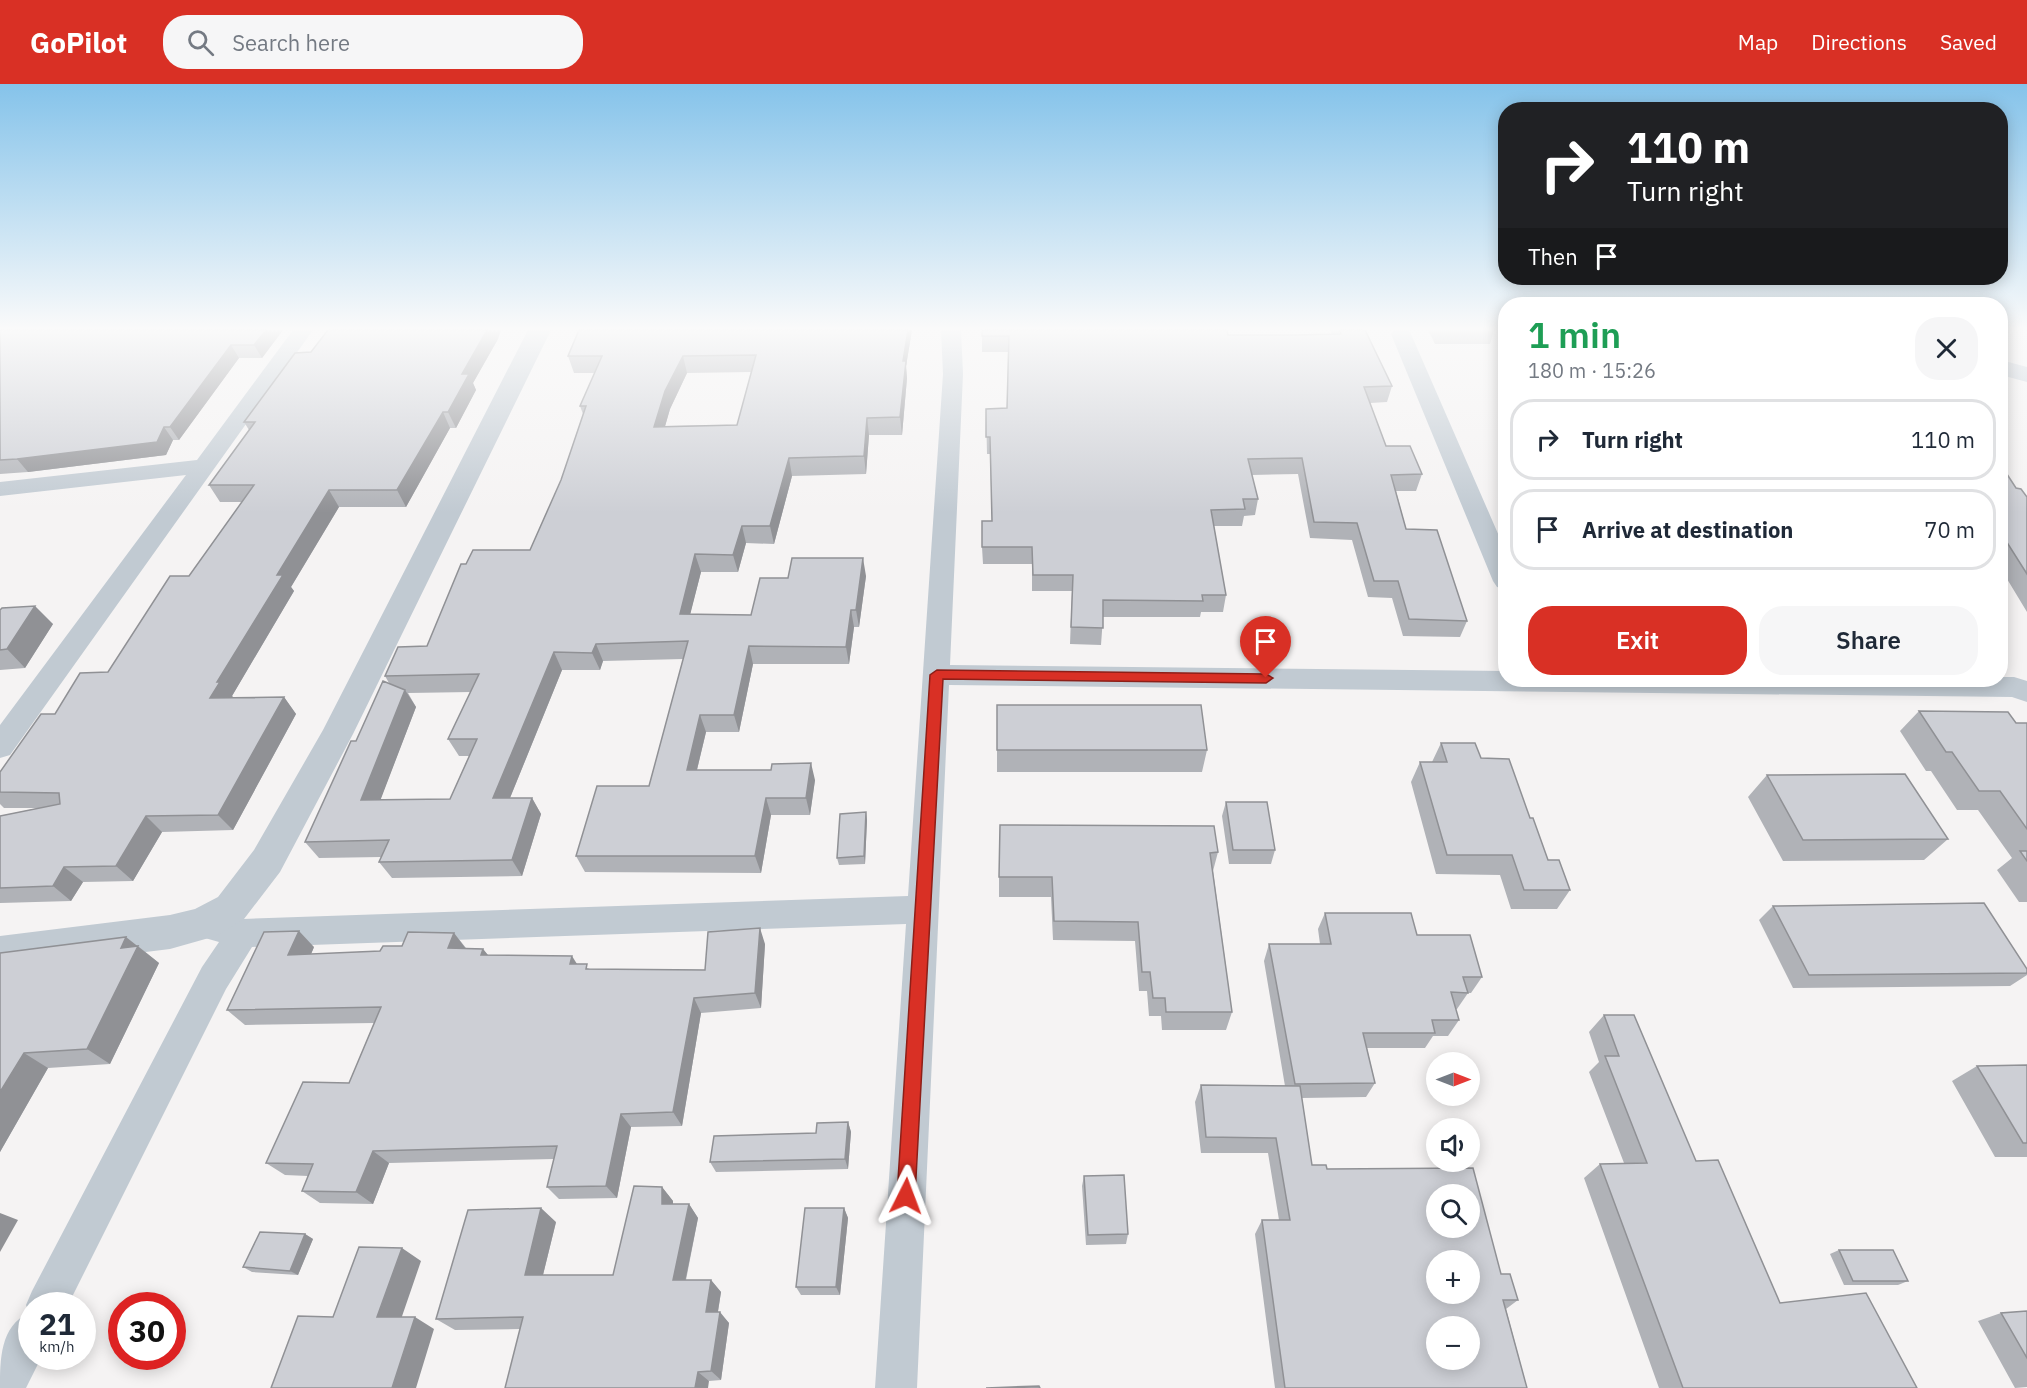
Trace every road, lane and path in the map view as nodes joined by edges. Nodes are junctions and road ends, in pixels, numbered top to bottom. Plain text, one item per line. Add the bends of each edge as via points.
1 (258, 391) edge
2 (509, 391) edge
3 (952, 391) edge
4 (1425, 391) edge
5 (203, 466) junction
6 (0, 489) edge
7 (1498, 562) edge
8 (937, 675) junction
9 (1498, 680) edge
10 (2008, 687) edge
11 (2027, 692) edge
12 (0, 747) edge
13 (922, 909) junction
14 (203, 924) junction
15 (243, 933) junction
16 (0, 953) edge
17 (53, 1292) edge
18 (18, 1360) edge
19 (3, 1388) edge
20 (896, 1388) edge

1 - 5 street
2 - 14 street via 337,734 267,861 231,908
3 - 8 street
4 - 7 street
5 - 6 street
5 - 12 street
8 - 9 street
8 - 13 street
10 - 11 street
13 - 15 street
13 - 20 street
14 - 15 street
14 - 16 street via 170,932
15 - 17 street via 214,978
18 - 19 street

